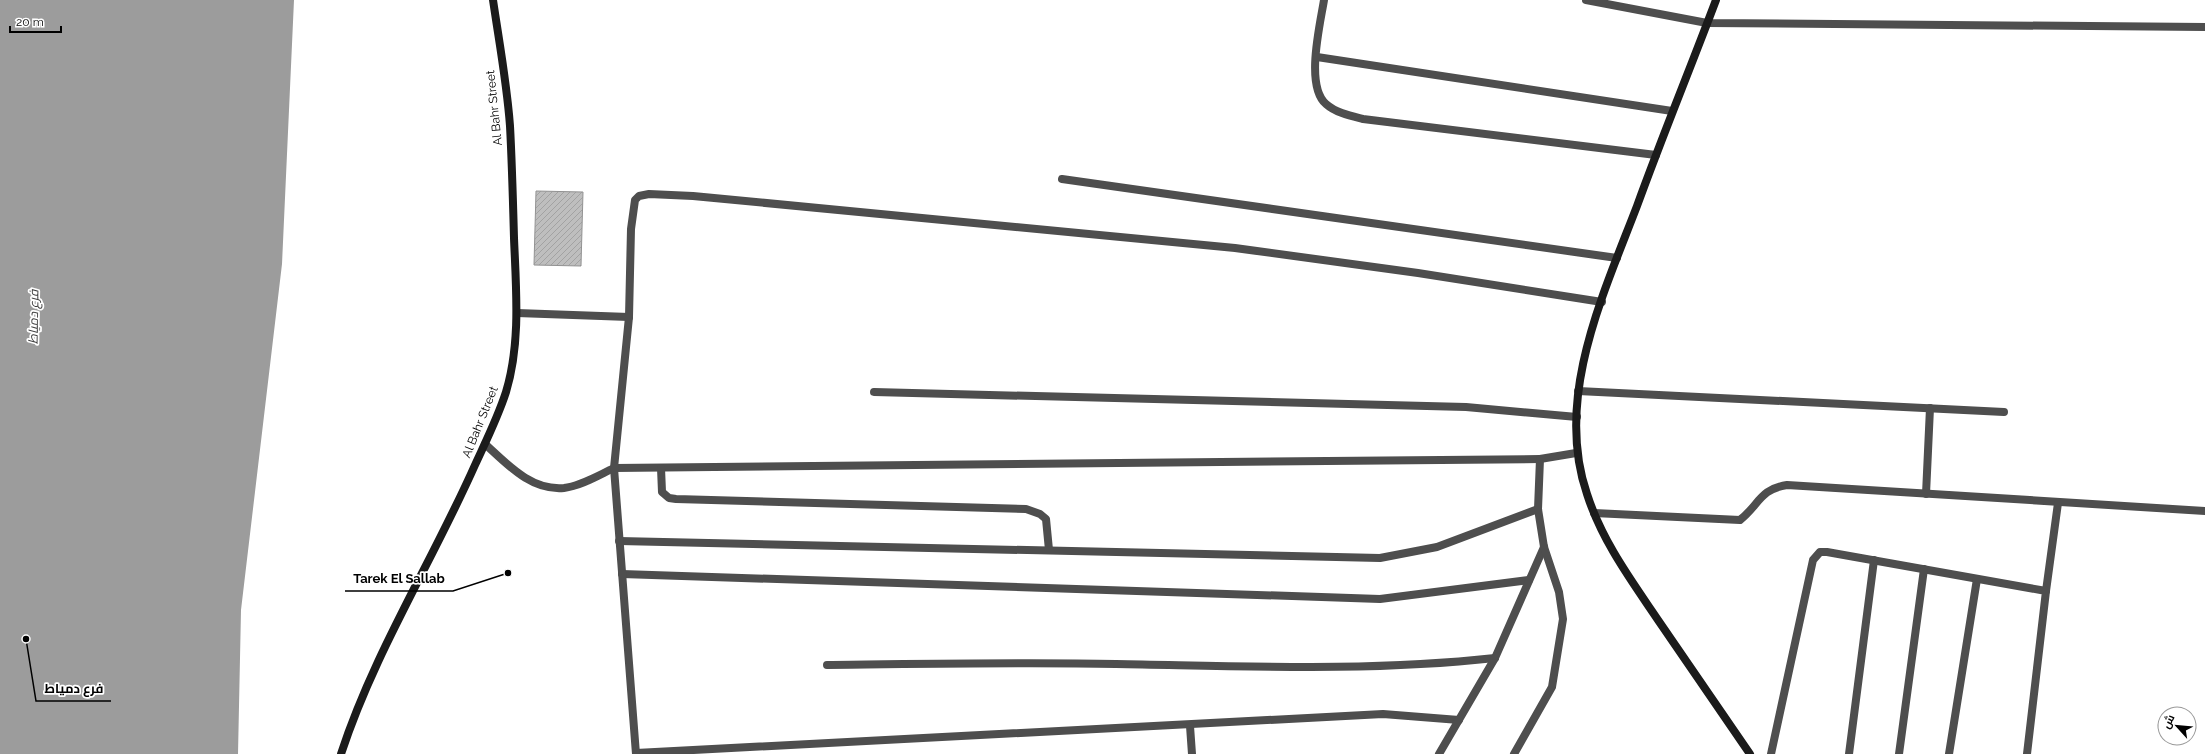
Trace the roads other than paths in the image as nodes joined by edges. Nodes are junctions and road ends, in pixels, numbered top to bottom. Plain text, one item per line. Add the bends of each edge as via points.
1 (493, 0) edge
2 (1324, 0) edge
3 (1586, 0) edge
4 (1716, 0) edge
5 (1707, 23) junction
6 (2205, 27) edge
7 (1317, 57) junction
8 (1672, 111) junction
9 (1656, 155) junction
10 (1062, 179) dead end
11 (1617, 258) junction
12 (1602, 302) junction
13 (517, 313) junction
14 (629, 317) junction
15 (1578, 391) junction
16 (874, 392) dead end
17 (1930, 408) junction
18 (2004, 412) dead end
19 (1577, 417) junction
20 (485, 444) junction
21 (1576, 453) junction
22 (1540, 459) junction
23 (614, 468) junction
24 (661, 468) junction
25 (1926, 494) junction
26 (2058, 503) junction
27 (1538, 509) junction
28 (2205, 511) edge
29 (1594, 513) junction
30 (619, 541) junction
31 (1544, 547) junction
32 (1049, 550) junction
33 (1874, 560) junction
34 (1924, 569) junction
35 (622, 574) junction
36 (1977, 579) junction
37 (1529, 580) junction
38 (2046, 591) junction
39 (1495, 658) junction
40 (827, 665) dead end
41 (1459, 720) junction
42 (1190, 726) junction
43 (341, 754) edge
44 (636, 754) edge
45 (1192, 754) edge
46 (1439, 754) edge
47 (1514, 754) edge
48 (1750, 754) edge
49 (1771, 754) edge
50 (1849, 754) edge
51 (1899, 754) edge
52 (1949, 754) edge
53 (2026, 754) edge

1 - 13 street, Al Bahr Street via 510,124
2 - 7 street
3 - 5 street
4 - 5 street
5 - 6 street
5 - 8 street
7 - 8 street
7 - 9 street via 1314,76 1317,93 1326,104 1342,113 1363,119
8 - 9 street
9 - 11 street
10 - 11 street
11 - 12 street
12 - 14 street via 1235,248 649,194 639,196 635,200 633,212
12 - 15 street via 1585,355
13 - 14 street
13 - 20 street, Al Bahr Street via 506,390
14 - 23 street
15 - 17 street
15 - 19 street
16 - 19 street via 1466,407
17 - 18 street
17 - 25 street
19 - 21 street
20 - 23 street via 514,471 528,480 545,486 564,488 590,480
20 - 43 street, Al Bahr Street via 381,656
21 - 22 street
21 - 29 street via 1586,494
22 - 24 street
22 - 27 street
23 - 24 street
23 - 30 street
24 - 32 street via 662,492 669,498 676,499 1026,509 1040,514 1046,520
25 - 26 street
25 - 29 street via 1787,486 1774,487 1740,520
26 - 28 street
26 - 38 street
27 - 31 street
27 - 32 street via 1437,547 1380,558
29 - 48 street via 1602,533 1623,568
30 - 32 street
30 - 35 street
31 - 37 street
31 - 47 street via 1559,592 1563,619 1552,687
33 - 34 street
33 - 49 street via 1827,552 1820,552 1813,560
33 - 50 street
34 - 36 street
34 - 51 street
35 - 37 street via 1380,599
35 - 44 street
36 - 38 street
36 - 52 street
37 - 39 street
38 - 53 street
39 - 40 street via 1441,664 1358,666 1022,662
39 - 41 street
41 - 42 street via 1383,714
41 - 46 street
42 - 44 street
42 - 45 street

